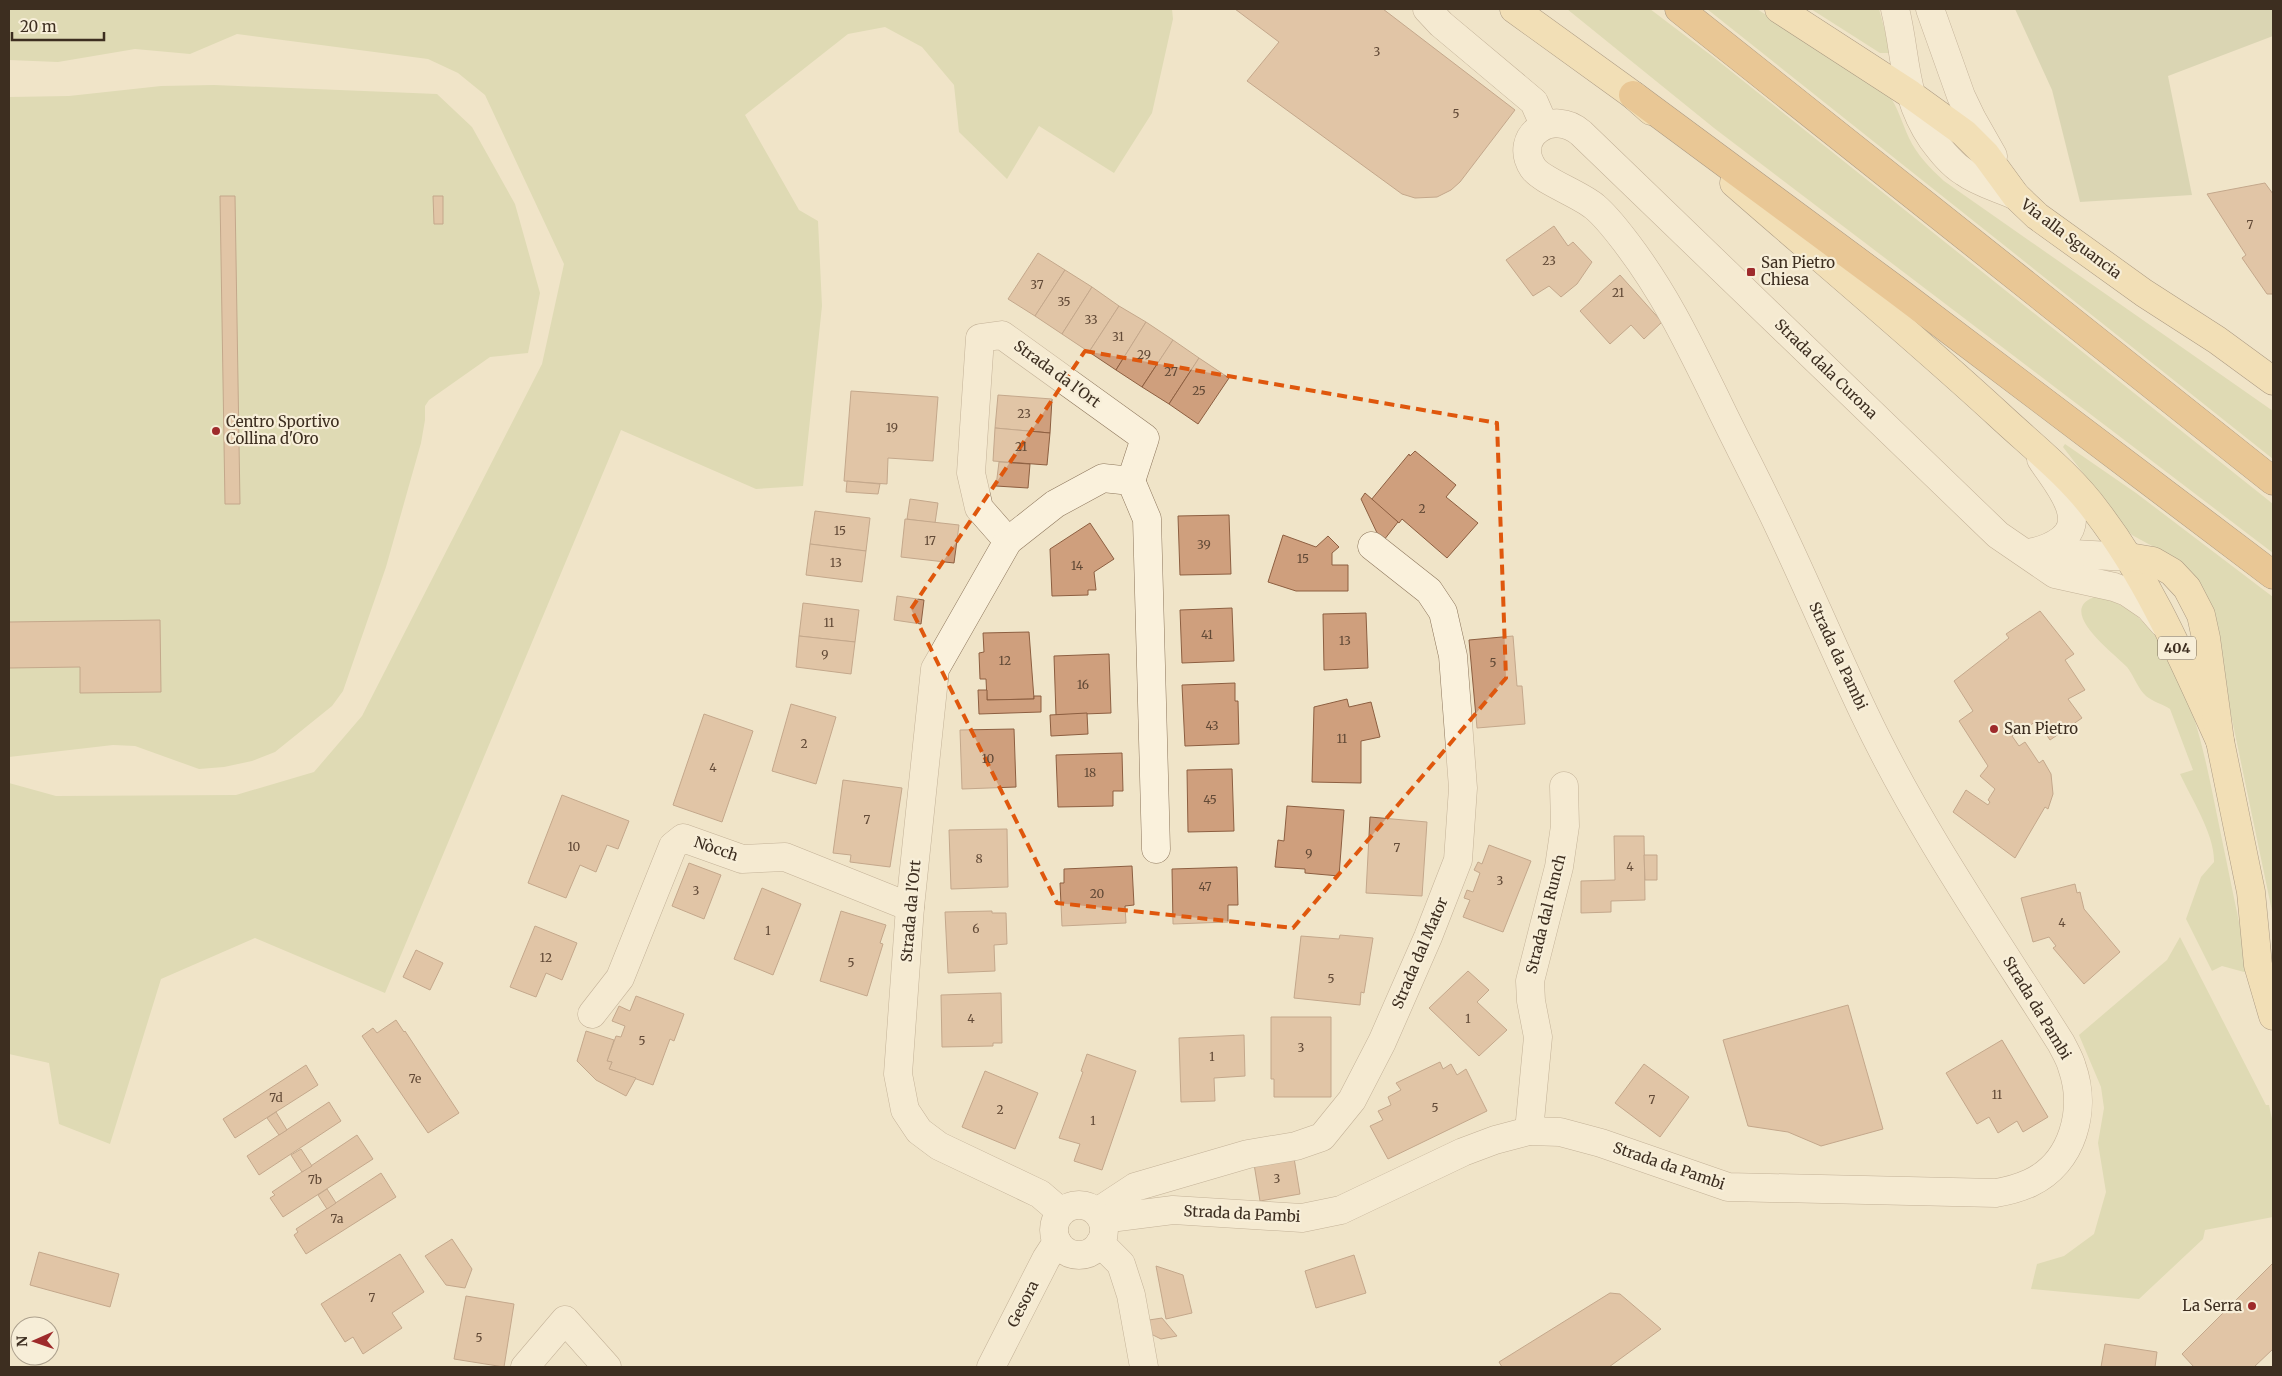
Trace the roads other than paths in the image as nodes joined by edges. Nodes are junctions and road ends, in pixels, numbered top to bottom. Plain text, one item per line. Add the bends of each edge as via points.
1 (1427, 9) edge
2 (1514, 9) edge
3 (1679, 9) edge
4 (1779, 9) edge
5 (1895, 9) edge
6 (1930, 9) edge
7 (1910, 94) junction
8 (1633, 95) junction
9 (1544, 125) junction
10 (2016, 196) junction
11 (2273, 381) edge
12 (2033, 447) junction
13 (1131, 481) junction
14 (2273, 481) edge
15 (1008, 541) junction
16 (1372, 546) dead end
17 (2023, 549) junction
18 (2129, 558) junction
19 (2273, 575) edge
20 (2170, 634) junction
21 (2220, 741) junction
22 (1564, 786) dead end
23 (1156, 849) dead end
24 (2251, 892) junction
25 (910, 907) junction
26 (2273, 955) edge
27 (592, 1014) dead end
28 (2273, 1016) edge
29 (1529, 1131) junction
30 (1061, 1212) junction
31 (1100, 1225) junction
32 (1057, 1242) junction
33 (524, 1367) edge
34 (607, 1367) edge
35 (991, 1367) edge
36 (1144, 1367) edge

1 - 9 street via 1534,102
2 - 8 main road
3 - 14 highway
4 - 7 main road
5 - 7 street
6 - 10 street, Via alla Sguancia via 1972,119
7 - 10 main road via 1964,133 1986,155
8 - 12 main road
8 - 19 highway
9 - 17 street, Strada dala Curona via 1558,122 1577,129 1998,535
9 - 29 street, Strada da Pambi via 1536,130 1529,142 1529,158 1533,166 1543,176 1588,201 1609,221 1669,306 1780,529 1865,715 1908,797 2061,1043 2072,1067 2078,1110 2068,1149 2056,1164 2030,1183 1996,1194 1728,1187 1584,1138 1560,1132
10 - 11 main road, Via alla Sguancia via 2068,240
12 - 17 street via 2073,515 2072,525 2064,538 2046,548
12 - 18 main road, 404 via 2078,488
13 - 15 street, Strada da l'Ort via 1103,478 1055,504
13 - 15 street, Strada da l'Ort via 1145,438 1002,335 980,338 971,473 979,508
13 - 23 street via 1147,519
15 - 25 street, Strada da l'Ort via 935,670
16 - 31 street, Strada dal Mator via 1429,591 1443,612 1454,656 1463,788 1458,860 1428,936 1382,1042 1352,1100 1322,1137 1135,1186
17 - 18 street
17 - 20 street, Strada dala Curona via 2055,574 2127,592 2149,607
18 - 20 main road, 404
18 - 21 main road via 2142,558 2164,566 2195,600 2206,638
20 - 21 main road, 404
21 - 24 main road, 404
22 - 29 street, Strada dal Runch via 1565,826 1559,867 1530,981 1538,1037
24 - 26 main road, 404
24 - 28 main road, 404 via 2258,965
25 - 27 street, Nòcch via 785,857 742,859 683,838 673,846 620,978
25 - 30 street, Strada da l'Ort via 898,1074 906,1110 918,1131 939,1146 1040,1194
29 - 31 street, Strada da Pambi via 1463,1152 1342,1210 1302,1218 1173,1210
30 - 31 street via 1075,1204 1083,1204
30 - 32 street via 1054,1227
31 - 32 street via 1094,1250 1078,1255 1070,1253
31 - 36 street via 1121,1264 1131,1296
32 - 35 street, Gesora
33 - 34 street via 565,1320

